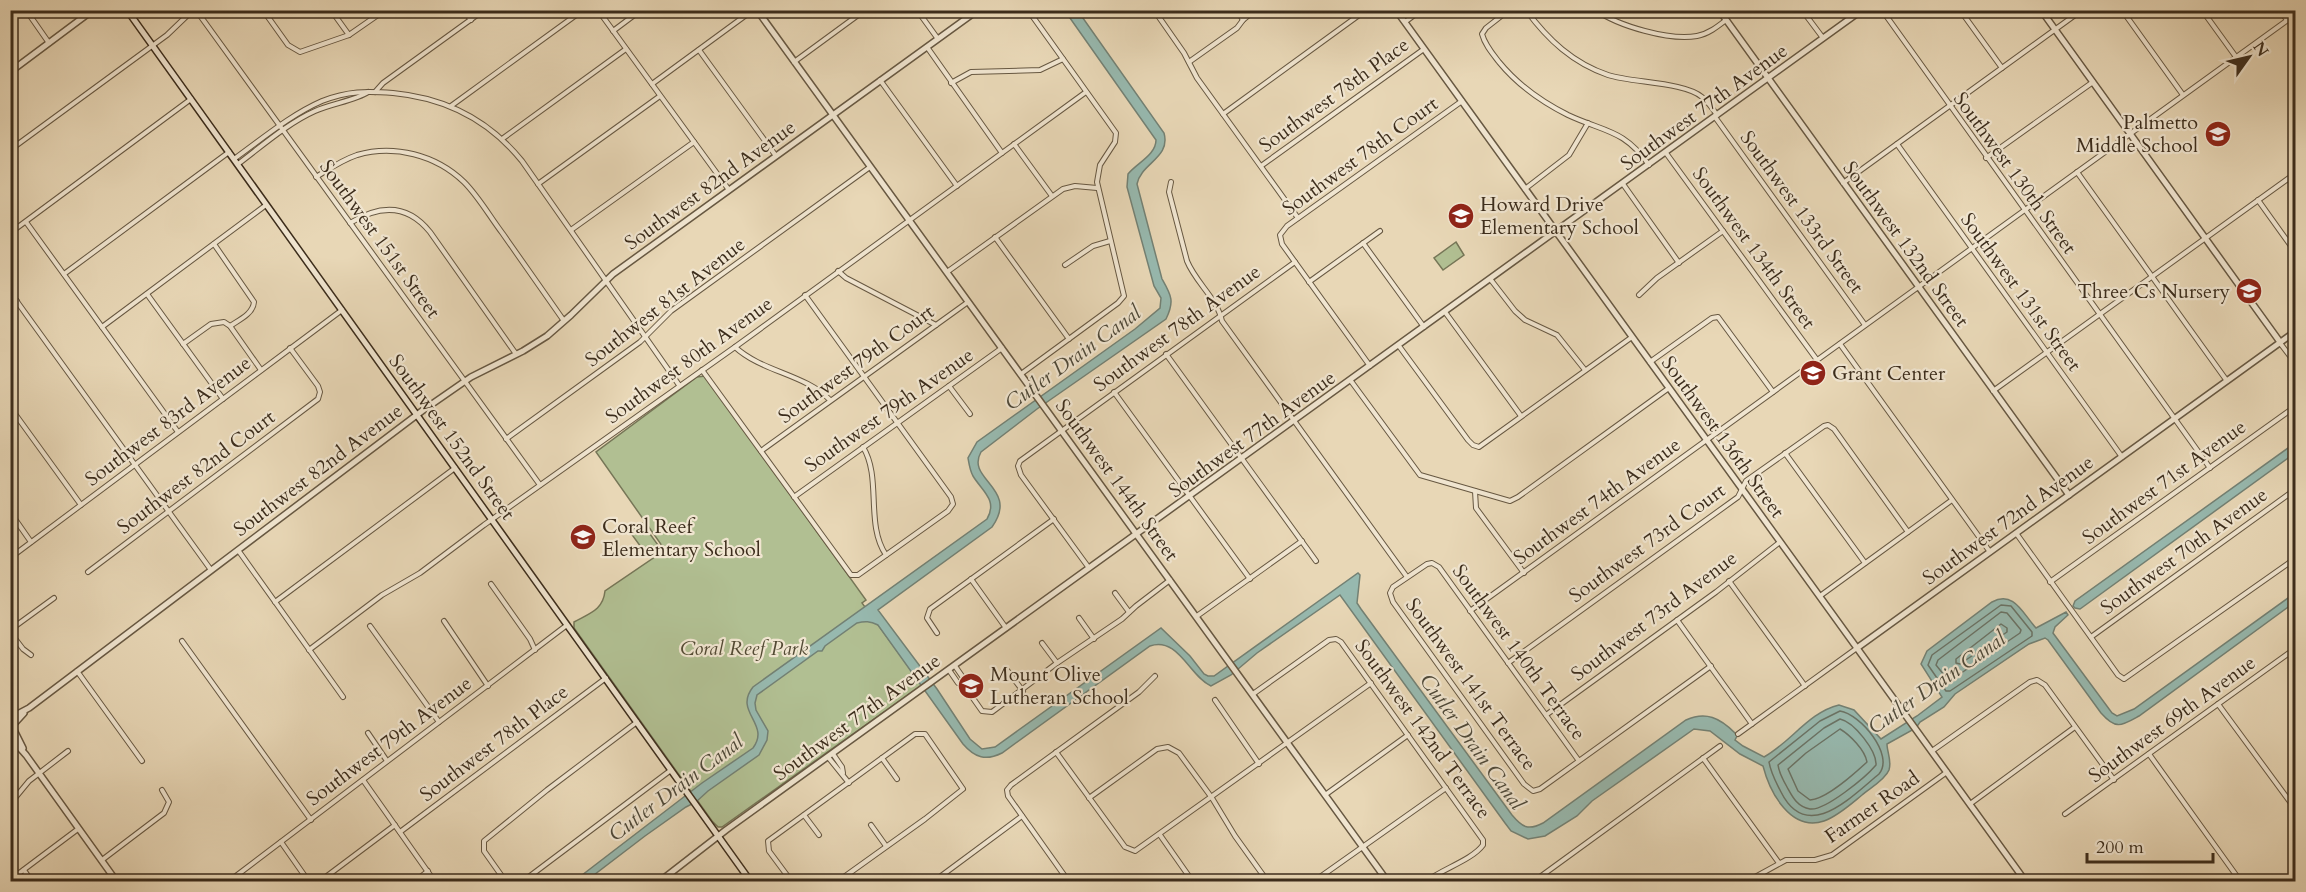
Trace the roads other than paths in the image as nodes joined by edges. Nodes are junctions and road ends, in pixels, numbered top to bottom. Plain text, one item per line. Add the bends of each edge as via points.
1 (26, 10) edge
2 (93, 10) edge
3 (127, 10) edge
4 (195, 10) edge
5 (263, 10) edge
6 (331, 10) edge
7 (385, 10) edge
8 (464, 10) edge
9 (484, 10) edge
10 (583, 10) edge
11 (598, 10) edge
12 (641, 10) edge
13 (755, 10) edge
14 (865, 10) edge
15 (917, 10) edge
16 (978, 10) edge
17 (1028, 10) edge
18 (1154, 10) edge
19 (1237, 10) edge
20 (1255, 10) edge
21 (1366, 10) edge
22 (1396, 10) edge
23 (1421, 10) edge
24 (1509, 10) edge
25 (1526, 10) edge
26 (1596, 10) edge
27 (1719, 10) edge
28 (1803, 10) edge
29 (1862, 10) edge
30 (1882, 10) edge
31 (1960, 10) edge
32 (2041, 10) edge
33 (2082, 10) edge
34 (2122, 10) edge
35 (2202, 10) edge
36 (2280, 10) edge
37 (2295, 14) edge
38 (471, 20) junction
39 (1243, 20) junction
40 (1726, 20) junction
41 (2287, 20) junction
42 (1405, 22) junction
43 (2055, 30) junction
44 (613, 31) junction
45 (349, 35) junction
46 (938, 39) junction
47 (1823, 39) junction
48 (50, 43) junction
49 (152, 46) junction
50 (927, 47) junction
51 (626, 49) junction
52 (1424, 49) junction
53 (699, 50) junction
54 (2236, 57) junction
55 (1063, 59) junction
56 (794, 62) junction
57 (1189, 62) junction
58 (2002, 68) junction
59 (10, 72) edge
60 (1768, 79) junction
61 (880, 80) junction
62 (2093, 82) junction
63 (951, 83) junction
64 (652, 84) junction
65 (368, 92) junction
66 (375, 92) junction
67 (1086, 92) junction
68 (660, 96) junction
69 (2183, 96) junction
70 (191, 99) junction
71 (1462, 101) junction
72 (451, 106) junction
73 (1949, 106) junction
74 (833, 114) junction
75 (1223, 114) junction
76 (1716, 116) junction
77 (1588, 123) junction
78 (280, 126) junction
79 (283, 131) junction
80 (2131, 134) junction
81 (502, 139) junction
82 (694, 142) junction
83 (1014, 144) junction
84 (1897, 144) junction
85 (10, 150) edge
86 (229, 152) junction
87 (1002, 153) junction
88 (1666, 153) junction
89 (776, 156) junction
90 (1986, 158) junction
91 (236, 161) junction
92 (1649, 165) junction
93 (1261, 166) junction
94 (871, 167) junction
95 (2077, 172) junction
96 (2295, 172) edge
97 (316, 177) junction
98 (1171, 182) dead end
99 (1843, 183) junction
100 (538, 184) junction
101 (1623, 184) junction
102 (957, 186) junction
103 (1097, 188) junction
104 (1525, 189) junction
105 (729, 190) junction
106 (1052, 196) junction
107 (2258, 200) junction
108 (267, 204) junction
109 (2024, 210) junction
110 (1298, 218) junction
111 (909, 220) junction
112 (26, 222) junction
113 (350, 223) junction
114 (571, 230) junction
115 (1380, 231) dead end
116 (1723, 231) junction
117 (10, 233) edge
118 (1556, 233) junction
119 (995, 237) junction
120 (2205, 238) junction
121 (1110, 241) junction
122 (1363, 243) junction
123 (214, 244) junction
124 (1971, 249) junction
125 (2295, 253) edge
126 (1295, 262) junction
127 (1679, 262) junction
128 (1065, 266) dead end
129 (838, 272) junction
130 (947, 272) junction
131 (64, 274) junction
132 (2152, 277) junction
133 (605, 280) junction
134 (1491, 280) junction
135 (1309, 282) junction
136 (1918, 287) junction
137 (10, 292) edge
138 (147, 294) junction
139 (1639, 295) dead end
140 (805, 296) junction
141 (17, 301) junction
142 (968, 301) junction
143 (10, 306) edge
144 (343, 309) junction
145 (1446, 312) junction
146 (1221, 315) junction
147 (2099, 315) junction
148 (565, 321) junction
149 (936, 324) junction
150 (1865, 325) junction
151 (230, 326) junction
152 (102, 327) junction
153 (1424, 328) junction
154 (2295, 331) edge
155 (1632, 337) junction
156 (645, 338) junction
157 (1069, 339) junction
158 (2280, 342) junction
159 (183, 344) junction
160 (1840, 344) junction
161 (1399, 346) junction
162 (735, 347) junction
163 (290, 348) junction
164 (1002, 348) junction
165 (2046, 353) junction
166 (516, 354) junction
167 (1166, 354) junction
168 (1817, 360) junction
169 (1650, 362) junction
170 (2295, 364) edge
171 (1370, 367) junction
172 (261, 370) junction
173 (702, 370) junction
174 (1585, 370) junction
175 (1020, 374) junction
176 (864, 376) junction
177 (464, 381) junction
178 (1351, 381) junction
179 (2226, 381) junction
180 (679, 385) junction
181 (949, 386) junction
182 (1669, 388) junction
183 (1993, 391) junction
184 (1114, 392) junction
185 (1773, 392) junction
186 (223, 399) junction
187 (830, 400) junction
188 (2295, 406) edge
189 (10, 407) edge
190 (417, 414) junction
191 (969, 414) dead end
192 (1521, 416) junction
193 (2174, 419) junction
194 (1294, 421) junction
195 (897, 423) junction
196 (1061, 430) junction
197 (178, 432) junction
198 (506, 439) junction
199 (1707, 440) junction
200 (863, 447) junction
201 (761, 451) junction
202 (1785, 453) junction
203 (2122, 457) junction
204 (1242, 459) junction
205 (135, 465) junction
206 (455, 467) junction
207 (2210, 468) junction
208 (540, 485) junction
209 (1742, 488) junction
210 (2295, 489) edge
211 (1475, 491) junction
212 (2068, 495) junction
213 (794, 497) junction
214 (1190, 497) junction
215 (1952, 500) junction
216 (81, 505) junction
217 (10, 512) edge
218 (169, 512) junction
219 (493, 519) junction
220 (1053, 519) junction
221 (1908, 532) junction
222 (2016, 533) junction
223 (1137, 535) junction
224 (1302, 541) junction
225 (31, 542) junction
226 (1780, 542) junction
227 (238, 550) junction
228 (1990, 552) junction
229 (886, 555) junction
230 (10, 558) edge
231 (2295, 558) edge
232 (1316, 561) dead end
233 (1864, 563) junction
234 (1090, 569) junction
235 (211, 570) junction
236 (88, 572) dead end
237 (1524, 573) junction
238 (1407, 577) junction
239 (971, 579) junction
240 (1171, 579) junction
241 (1250, 579) junction
242 (1729, 581) junction
243 (2050, 582) junction
244 (491, 584) dead end
245 (1115, 593) dead end
246 (1820, 596) junction
247 (54, 598) dead end
248 (275, 602) junction
249 (1470, 611) junction
250 (1129, 612) junction
251 (1197, 616) junction
252 (1079, 618) dead end
253 (1677, 620) junction
254 (444, 621) dead end
255 (568, 625) junction
256 (370, 626) dead end
257 (1007, 629) junction
258 (10, 631) edge
259 (937, 633) dead end
260 (2091, 637) junction
261 (1094, 639) junction
262 (182, 641) dead end
263 (1042, 643) dead end
264 (537, 648) junction
265 (1857, 648) junction
266 (2295, 648) edge
267 (309, 650) junction
268 (31, 655) dead end
269 (1057, 663) junction
270 (1508, 663) junction
271 (955, 666) junction
272 (1711, 666) junction
273 (1007, 669) dead end
274 (949, 670) junction
275 (77, 671) junction
276 (1155, 676) dead end
277 (606, 677) junction
278 (1371, 683) junction
279 (490, 684) junction
280 (963, 684) junction
281 (1804, 686) junction
282 (1023, 691) junction
283 (1253, 694) junction
284 (343, 697) dead end
285 (1215, 700) dead end
286 (2218, 704) junction
287 (1546, 715) junction
288 (439, 722) junction
289 (638, 722) junction
290 (11, 724) edge
291 (1752, 724) junction
292 (2075, 727) junction
293 (368, 734) dead end
294 (1738, 734) dead end
295 (1408, 735) junction
296 (10, 737) edge
297 (1287, 743) junction
298 (1720, 746) dead end
299 (1932, 751) junction
300 (69, 752) dead end
301 (1056, 752) junction
302 (26, 754) junction
303 (2149, 754) junction
304 (830, 755) junction
305 (882, 758) junction
306 (1703, 758) junction
307 (142, 761) dead end
308 (387, 761) junction
309 (1579, 761) junction
310 (1259, 764) junction
311 (672, 769) junction
312 (1947, 772) junction
313 (40, 773) junction
314 (897, 778) dead end
315 (363, 780) junction
316 (2114, 780) junction
317 (849, 783) junction
318 (1446, 788) junction
319 (162, 790) dead end
320 (1325, 795) junction
321 (1089, 798) junction
322 (1212, 798) junction
323 (10, 804) edge
324 (1970, 804) junction
325 (2295, 810) edge
326 (2065, 814) dead end
327 (804, 815) junction
328 (1022, 816) junction
329 (311, 820) junction
330 (395, 825) junction
331 (871, 825) dead end
332 (79, 828) junction
333 (400, 832) junction
334 (819, 834) dead end
335 (1160, 835) junction
336 (719, 836) junction
337 (281, 842) junction
338 (886, 846) junction
339 (1362, 846) junction
340 (102, 860) junction
341 (1779, 863) junction
342 (25, 872) junction
343 (428, 872) junction
344 (10, 880) edge
345 (235, 880) edge
346 (663, 880) edge
347 (2144, 881) edge
348 (16, 882) edge
349 (32, 882) edge
350 (117, 882) edge
351 (228, 882) edge
352 (309, 882) edge
353 (319, 882) edge
354 (414, 882) edge
355 (435, 882) edge
356 (506, 882) edge
357 (522, 882) edge
358 (751, 882) edge
359 (792, 882) edge
360 (837, 882) edge
361 (933, 882) edge
362 (1069, 882) edge
363 (1193, 882) edge
364 (1268, 882) edge
365 (1313, 882) edge
366 (1388, 882) edge
367 (1425, 882) edge
368 (1533, 882) edge
369 (1746, 882) edge
370 (2026, 882) edge
371 (2134, 882) edge
372 (2241, 882) edge

1 - 48 street
2 - 48 street
3 - 49 street, Southwest 152nd Street
4 - 49 street
4 - 78 street, Southwest 151st Street
5 - 45 street via 288,45 300,52
6 - 45 street
7 - 45 street
8 - 38 street
9 - 38 street
10 - 72 street
11 - 44 street
12 - 44 street
13 - 53 street
13 - 56 street, Southwest 144th Street
14 - 56 street
15 - 46 street
16 - 46 street, Southwest 82nd Avenue
17 - 55 street
18 - 57 street
19 - 39 street
20 - 39 street
21 - 75 street
22 - 42 street, Southwest 136th Street
23 - 42 street
24 - 77 street via 1482,34 1494,56 1520,83 1552,106
25 - 76 street via 1551,40 1582,64 1616,78 1691,91 1705,99
26 - 40 street via 1628,27 1680,36 1701,35
27 - 40 street, Southwest 132nd Street
28 - 47 street
29 - 47 street, Southwest 77th Avenue
30 - 73 street, Southwest 130th Street
31 - 58 street
32 - 43 street
33 - 43 street
34 - 69 street
35 - 54 street
36 - 41 street
37 - 41 street, Southwest 74th Avenue
38 - 66 street
39 - 57 street
40 - 60 street, Southwest 132nd Street
41 - 54 street, Southwest 74th Avenue
42 - 52 street, Southwest 136th Street
43 - 58 street
43 - 62 street
44 - 51 street
46 - 50 street, Southwest 82nd Avenue
47 - 60 street, Southwest 77th Avenue
48 - 59 street
49 - 70 street, Southwest 152nd Street
49 - 85 street
50 - 61 street, Southwest 82nd Avenue
50 - 63 street
51 - 64 street
51 - 81 street
52 - 71 street, Southwest 136th Street
52 - 93 street, Southwest 78th Place
53 - 64 street
53 - 89 street
54 - 69 street, Southwest 74th Avenue
55 - 63 street via 1040,70 970,72
55 - 67 street
56 - 74 street, Southwest 144th Street
57 - 75 street
58 - 73 street
60 - 76 street, Southwest 77th Avenue
60 - 99 street, Southwest 132nd Street
61 - 74 street, Southwest 82nd Avenue
61 - 102 street
62 - 80 street
62 - 90 street
63 - 87 street
64 - 68 street
65 - 66 street
65 - 78 street via 324,100
65 - 79 street via 313,112
66 - 72 street via 414,95
67 - 83 street, Southwest 80th Avenue
67 - 103 street via 1117,138 1101,161
68 - 82 street
68 - 100 street
69 - 80 street, Southwest 74th Avenue
70 - 86 street, Southwest 152nd Street
70 - 112 street
71 - 104 street, Southwest 136th Street
71 - 110 street, Southwest 78th Court
72 - 81 street
73 - 84 street
73 - 90 street, Southwest 130th Street
74 - 89 street, Southwest 82nd Avenue
74 - 94 street, Southwest 144th Street
75 - 93 street
76 - 88 street, Southwest 77th Avenue
76 - 150 street, Southwest 133rd Street
77 - 92 street via 1627,141
77 - 104 street via 1569,155
78 - 79 street, Southwest 151st Street
78 - 91 street
79 - 91 street
79 - 97 street, Southwest 151st Street
80 - 95 street, Southwest 74th Avenue
80 - 120 street
81 - 100 street
82 - 105 street
82 - 114 street
83 - 87 street, Southwest 80th Avenue
83 - 106 street
84 - 99 street
84 - 124 street, Southwest 131st Street
86 - 91 street, Southwest 152nd Street
86 - 131 street
87 - 102 street, Southwest 80th Avenue
88 - 92 street, Southwest 77th Avenue
88 - 116 street, Southwest 134th Street
89 - 105 street, Southwest 82nd Avenue
90 - 109 street, Southwest 130th Street
91 - 108 street, Southwest 152nd Street
92 - 101 street, Southwest 77th Avenue
93 - 110 street
94 - 111 street, Southwest 144th Street
94 - 156 street, Southwest 81st Avenue via 671,311
95 - 109 street, Southwest 74th Avenue
95 - 132 street
96 - 107 street
97 - 113 street, Southwest 151st Street
97 - 148 street via 347,159 375,152 416,155 442,166 476,197
98 - 146 street via 1169,192 1187,261
99 - 136 street, Southwest 132nd Street
100 - 114 street
101 - 118 street, Southwest 77th Avenue
101 - 127 street
102 - 111 street, Southwest 80th Avenue
103 - 106 street via 1070,187
103 - 121 street
104 - 118 street, Southwest 136th Street
105 - 133 street, Southwest 82nd Avenue
106 - 119 street
107 - 120 street
107 - 125 street
108 - 123 street
108 - 144 street, Southwest 152nd Street
109 - 124 street, Southwest 74th Avenue
109 - 147 street, Southwest 130th Street
110 - 126 street, Southwest 78th Court via 1284,229 1280,238
111 - 129 street, Southwest 80th Avenue
111 - 130 street, Southwest 144th Street
112 - 117 street
112 - 131 street
113 - 166 street via 381,210 399,210 417,218
113 - 177 street, Southwest 151st Street
114 - 133 street
115 - 122 street
116 - 127 street
116 - 168 street, Southwest 134th Street
118 - 134 street, Southwest 77th Avenue
118 - 155 street, Southwest 136th Street
119 - 130 street
119 - 157 street
120 - 132 street
120 - 158 street
121 - 128 street via 1090,247
121 - 157 street via 1124,296
122 - 135 street
122 - 153 street
123 - 138 street
123 - 151 street via 254,304 250,312
124 - 136 street, Southwest 74th Avenue
124 - 165 street, Southwest 131st Street
126 - 135 street
126 - 146 street, Southwest 78th Avenue
127 - 139 street
129 - 140 street, Southwest 80th Avenue
129 - 149 street
130 - 142 street, Southwest 144th Street
131 - 152 street
132 - 147 street
132 - 179 street
133 - 148 street, Southwest 82nd Avenue
133 - 156 street
134 - 145 street, Southwest 77th Avenue
134 - 174 street via 1525,320 1557,335
135 - 171 street
136 - 150 street, Southwest 74th Avenue
136 - 183 street, Southwest 132nd Street
137 - 141 street
138 - 152 street
138 - 159 street
140 - 162 street, Southwest 80th Avenue
140 - 176 street
141 - 143 street
141 - 205 street
142 - 149 street, Southwest 79th Court
142 - 164 street, Southwest 144th Street
144 - 163 street, Southwest 83rd Avenue
144 - 190 street, Southwest 152nd Street
145 - 153 street, Southwest 77th Avenue
145 - 192 street
146 - 167 street, Southwest 78th Avenue
146 - 194 street
147 - 165 street
147 - 193 street, Southwest 130th Street
148 - 166 street, Southwest 82nd Avenue
149 - 176 street, Southwest 79th Court
150 - 160 street, Southwest 74th Avenue
151 - 159 street via 214,322
151 - 172 street
152 - 197 street
153 - 161 street, Southwest 77th Avenue
154 - 158 street, Southwest 72nd Avenue
155 - 169 street, Southwest 136th Street
155 - 174 street
156 - 180 street
156 - 198 street, Southwest 81st Avenue
157 - 175 street
158 - 170 street
158 - 179 street, Southwest 72nd Avenue
159 - 186 street
160 - 168 street, Southwest 74th Avenue
160 - 215 street
161 - 171 street, Southwest 77th Avenue
161 - 192 street via 1476,447
162 - 173 street, Southwest 80th Avenue
162 - 187 street
163 - 172 street, Southwest 83rd Avenue
163 - 218 street, Southwest 82nd Court via 318,386 320,395
164 - 175 street, Southwest 144th Street
164 - 181 street, Southwest 79th Avenue
165 - 183 street
165 - 203 street, Southwest 131st Street
166 - 177 street, Southwest 82nd Avenue
167 - 184 street, Southwest 78th Avenue
167 - 204 street
168 - 185 street, Southwest 74th Avenue
169 - 182 street, Southwest 136th Street
169 - 185 street via 1718,317
171 - 178 street, Southwest 77th Avenue
172 - 186 street, Southwest 83rd Avenue
173 - 180 street, Southwest 80th Avenue
173 - 201 street
174 - 192 street
175 - 196 street, Southwest 144th Street
176 - 187 street, Southwest 79th Court
176 - 195 street
177 - 190 street, Southwest 82nd Avenue
177 - 198 street, Southwest 151st Street
178 - 194 street, Southwest 77th Avenue
178 - 211 street via 1418,474
179 - 193 street, Southwest 72nd Avenue
180 - 208 street, Southwest 80th Avenue
181 - 191 street
181 - 195 street, Southwest 79th Avenue
182 - 199 street, Southwest 136th Street
182 - 211 street via 1513,500
183 - 212 street, Southwest 132nd Street
184 - 196 street, Southwest 78th Avenue
184 - 214 street
185 - 199 street, Southwest 74th Avenue
186 - 197 street, Southwest 83rd Avenue
187 - 201 street, Southwest 79th Court
188 - 207 street, Southwest 71st Avenue
189 - 216 street
190 - 206 street, Southwest 152nd Street
190 - 227 street, Southwest 82nd Avenue
193 - 203 street, Southwest 72nd Avenue
193 - 207 street, Southwest 130th Street
194 - 204 street, Southwest 77th Avenue
194 - 238 street
195 - 200 street, Southwest 79th Avenue
195 - 229 street via 953,503 948,511
196 - 220 street, Southwest 78th Avenue via 1018,466
196 - 223 street, Southwest 144th Street
197 - 205 street, Southwest 83rd Avenue
198 - 208 street, Southwest 151st Street
199 - 209 street, Southwest 136th Street
199 - 237 street, Southwest 74th Avenue
200 - 213 street, Southwest 79th Avenue
200 - 229 street via 870,462 879,541
201 - 213 street
202 - 209 street, Southwest 73rd Court
202 - 221 street, Southwest 73rd Court via 1828,425
202 - 233 street
203 - 212 street, Southwest 72nd Avenue
204 - 214 street, Southwest 77th Avenue
204 - 224 street
205 - 216 street, Southwest 83rd Avenue
205 - 218 street
206 - 219 street, Southwest 152nd Street
206 - 248 street
207 - 243 street, Southwest 71st Avenue
208 - 219 street, Southwest 80th Avenue
209 - 226 street, Southwest 136th Street
209 - 270 street, Southwest 73rd Court via 1738,497
210 - 260 street, Southwest 70th Avenue
211 - 237 street via 1476,508
212 - 222 street, Southwest 72nd Avenue
213 - 229 street via 850,574 858,575
214 - 223 street, Southwest 77th Avenue
214 - 241 street
215 - 221 street
215 - 228 street
216 - 225 street, Southwest 83rd Avenue
217 - 225 street
218 - 235 street
218 - 236 street, Southwest 82nd Court
219 - 255 street, Southwest 152nd Street
219 - 267 street, Southwest 80th Avenue
220 - 234 street
220 - 239 street
221 - 233 street
222 - 228 street, Southwest 72nd Avenue
222 - 243 street
223 - 234 street, Southwest 77th Avenue
223 - 240 street, Southwest 144th Street
224 - 232 street
224 - 241 street
225 - 230 street, Southwest 83rd Avenue
226 - 242 street, Southwest 73rd Avenue
226 - 246 street, Southwest 136th Street
227 - 235 street, Southwest 82nd Avenue
227 - 248 street
228 - 265 street, Southwest 72nd Avenue
231 - 260 street via 2131,677 2121,678
233 - 246 street
234 - 257 street, Southwest 77th Avenue
235 - 275 street, Southwest 82nd Avenue
237 - 249 street, Southwest 74th Avenue
238 - 249 street, Southwest 140th Terrace via 1432,563 1443,571
238 - 309 street, Southwest 141st Terrace via 1393,587 1393,602 1524,784 1539,790
239 - 257 street
239 - 259 street via 932,608 927,616
240 - 250 street
240 - 251 street, Southwest 144th Street
241 - 251 street
242 - 253 street, Southwest 73rd Avenue
242 - 281 street
243 - 260 street
244 - 264 street
245 - 250 street
246 - 265 street, Southwest 136th Street
247 - 258 street
248 - 267 street
249 - 270 street, Southwest 140th Terrace
250 - 261 street
251 - 283 street, Southwest 144th Street
252 - 261 street
253 - 272 street
253 - 287 street, Southwest 73rd Avenue
254 - 279 street
255 - 264 street, Southwest 79th Avenue
255 - 277 street, Southwest 152nd Street
256 - 288 street
257 - 271 street, Southwest 77th Avenue
258 - 268 street
261 - 269 street
262 - 329 street
263 - 269 street
264 - 279 street, Southwest 79th Avenue
265 - 281 street, Southwest 72nd Avenue
265 - 299 street, Southwest 136th Street
266 - 286 street, Southwest 69th Avenue
267 - 284 street
269 - 282 street
270 - 287 street, Southwest 140th Terrace
271 - 274 street, Southwest 77th Avenue
271 - 280 street
272 - 291 street
272 - 309 street
273 - 282 street
274 - 280 street
274 - 304 street, Southwest 77th Avenue
275 - 290 street, Southwest 82nd Avenue
275 - 307 street
276 - 301 street
277 - 289 street, Southwest 152nd Street
277 - 333 street, Southwest 78th Place
278 - 283 street, Southwest 142nd Terrace via 1334,638
278 - 295 street, Southwest 142nd Terrace
278 - 297 street
279 - 288 street, Southwest 79th Avenue
280 - 282 street via 982,711 988,713
281 - 291 street, Southwest 72nd Avenue
283 - 297 street, Southwest 144th Street
285 - 310 street
286 - 303 street, Southwest 69th Avenue
286 - 325 street
287 - 309 street, Southwest 140th Terrace
288 - 308 street, Southwest 79th Avenue
289 - 311 street, Southwest 152nd Street
289 - 356 street via 489,836 482,845 484,851
290 - 302 street
291 - 294 street, Southwest 72nd Avenue
292 - 299 street via 2037,680
292 - 316 street
292 - 324 street
293 - 308 street
295 - 318 street, Southwest 142nd Terrace
295 - 320 street
296 - 302 street
297 - 310 street
297 - 320 street, Southwest 144th Street
298 - 306 street
299 - 312 street, Southwest 136th Street
300 - 313 street
301 - 321 street
301 - 328 street via 1006,791
302 - 313 street
303 - 316 street, Southwest 69th Avenue
303 - 372 street
304 - 317 street via 842,767
304 - 336 street, Southwest 77th Avenue
305 - 314 street
305 - 317 street
305 - 338 street via 921,732 963,789
306 - 341 street
306 - 368 street
308 - 315 street, Southwest 79th Avenue
310 - 322 street
311 - 336 street, Southwest 152nd Street
311 - 357 street
312 - 324 street, Southwest 136th Street
312 - 341 street, Farmer Road via 1832,855
313 - 323 street
313 - 332 street
315 - 329 street, Southwest 79th Avenue
315 - 330 street
316 - 326 street, Southwest 69th Avenue
317 - 327 street
318 - 339 street
318 - 367 street, Southwest 142nd Terrace via 1480,834 1482,848
319 - 340 street via 169,802 164,813
320 - 339 street, Southwest 144th Street
321 - 322 street via 1156,750 1166,747 1179,753
321 - 335 street via 1129,850 1138,850
322 - 335 street
322 - 364 street
324 - 370 street, Southwest 136th Street
327 - 334 street
327 - 359 street via 767,845
328 - 361 street
328 - 362 street
329 - 337 street, Southwest 79th Avenue
330 - 333 street
330 - 353 street
331 - 338 street
332 - 340 street
332 - 342 street
333 - 343 street
335 - 363 street
336 - 346 street, Southwest 77th Avenue
336 - 358 street, Southwest 152nd Street
337 - 345 street, Southwest 79th Avenue
337 - 352 street
338 - 360 street
339 - 365 street
339 - 366 street, Southwest 144th Street
340 - 350 street
341 - 369 street, Farmer Road
342 - 344 street
342 - 348 street
342 - 349 street
343 - 354 street
343 - 355 street
345 - 351 street, Southwest 79th Avenue
347 - 371 street

